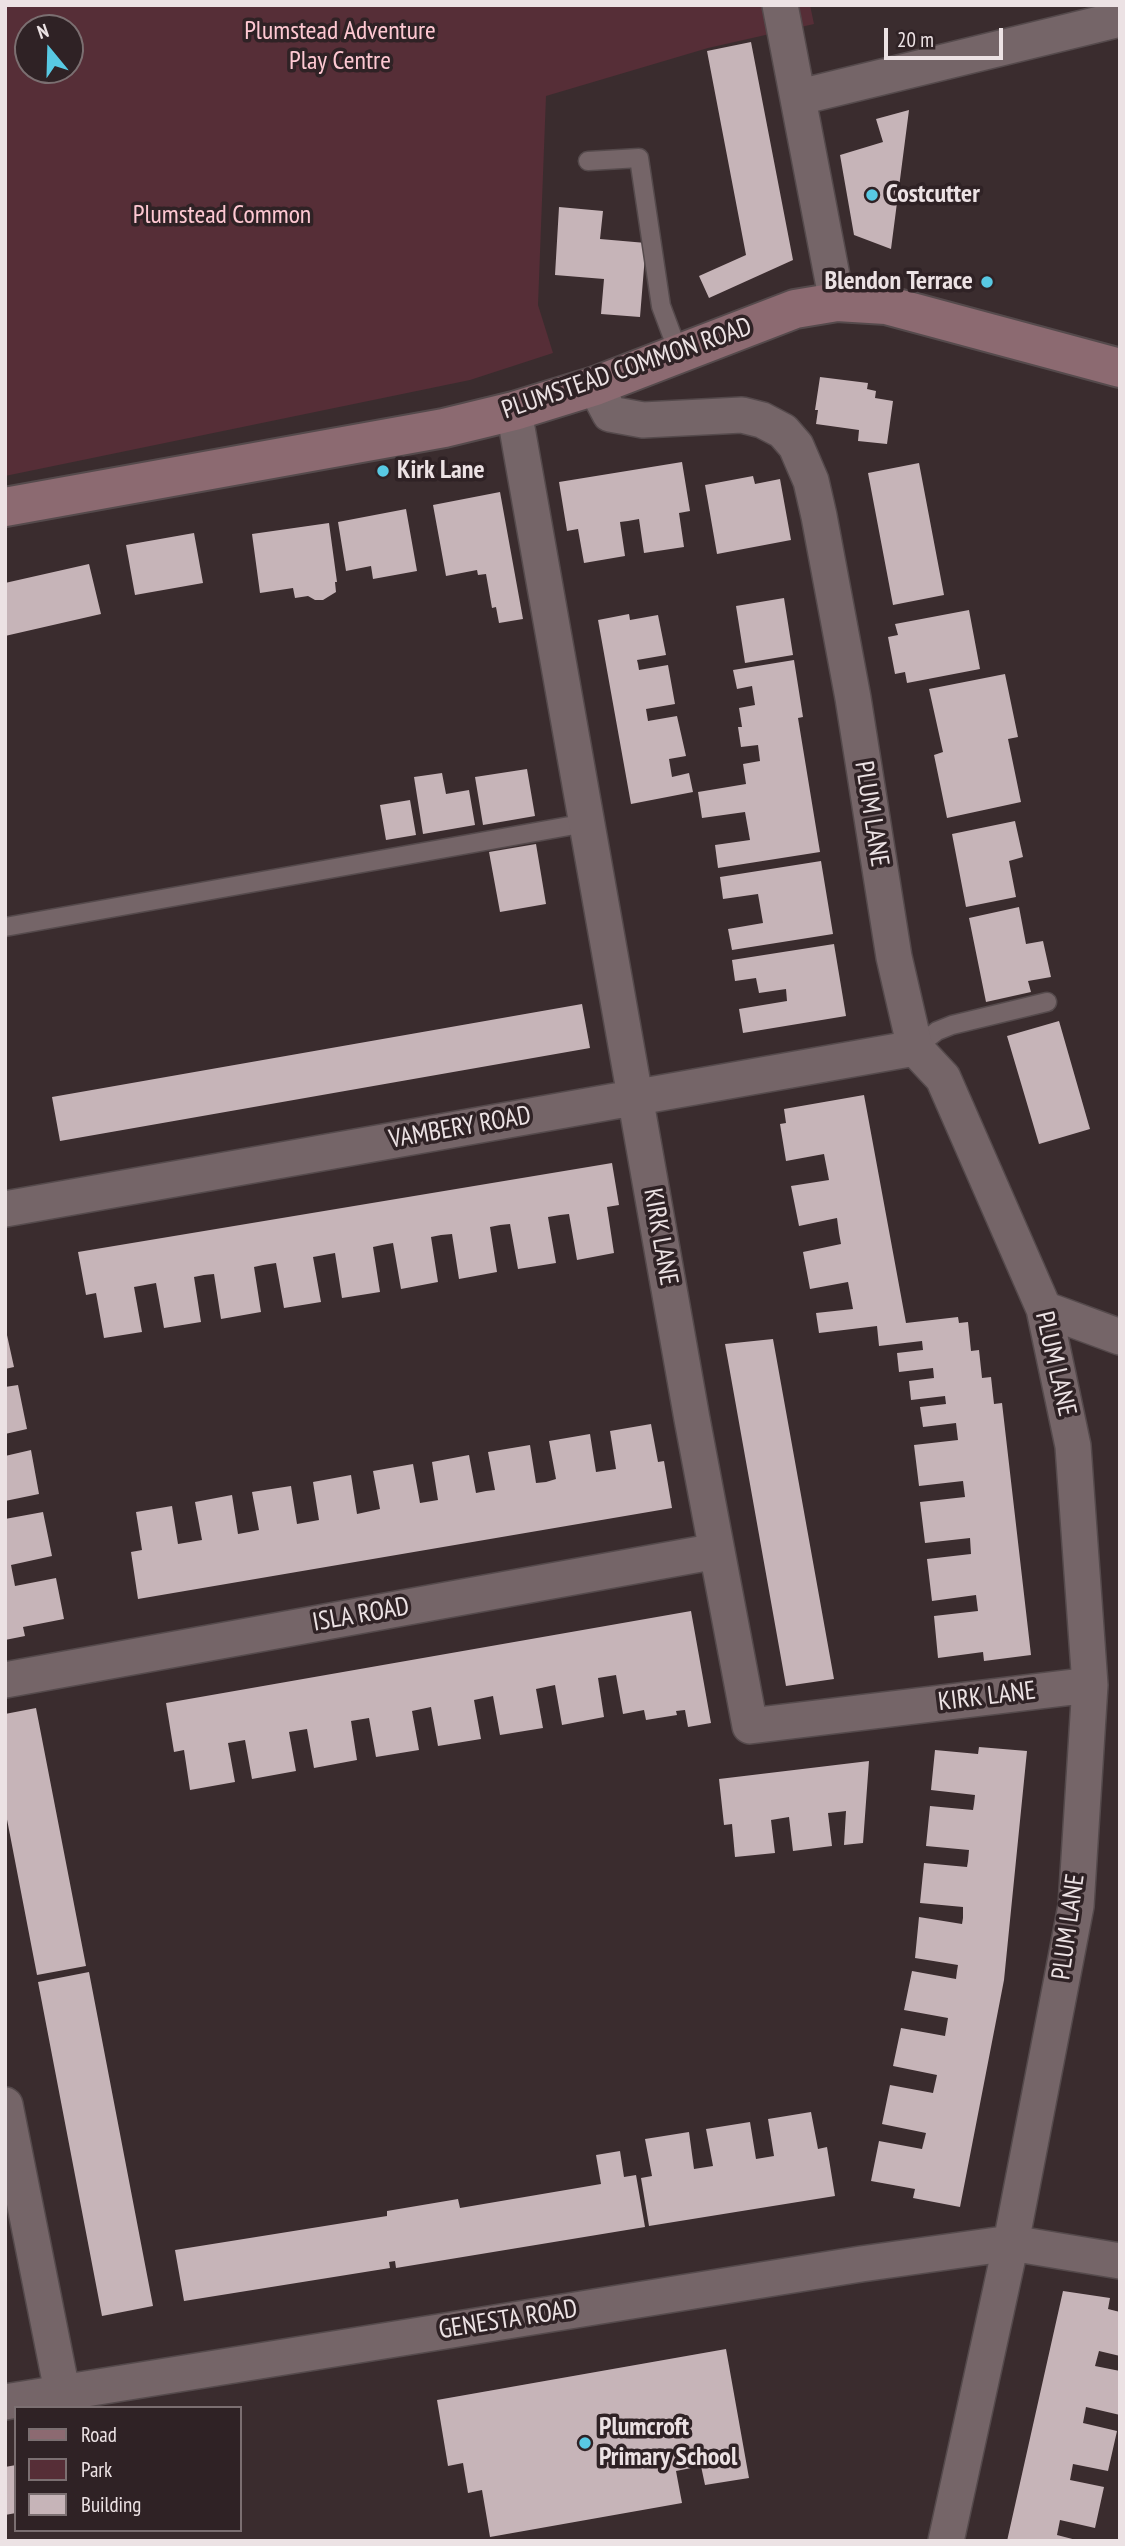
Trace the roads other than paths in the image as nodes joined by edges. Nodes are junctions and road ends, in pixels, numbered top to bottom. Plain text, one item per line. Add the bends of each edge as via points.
1 (780, 5) edge
2 (1120, 19) edge
3 (800, 97) junction
4 (588, 161) dead end
5 (837, 302) junction
6 (680, 354) junction
7 (1120, 368) edge
8 (594, 386) junction
9 (514, 411) junction
10 (5, 507) edge
11 (586, 823) junction
12 (5, 927) edge
13 (1047, 1002) dead end
14 (915, 1048) junction
15 (636, 1097) junction
16 (5, 1209) edge
17 (1044, 1309) junction
18 (1120, 1337) edge
19 (717, 1551) junction
20 (5, 1679) edge
21 (1090, 1685) junction
22 (5, 2105) edge
23 (1011, 2243) junction
24 (1120, 2261) edge
25 (62, 2391) junction
26 (5, 2402) edge
27 (946, 2541) edge

1 - 3 street
2 - 3 street
3 - 5 street
4 - 6 lane via 639,158 661,306
5 - 6 street, PLUMSTEAD COMMON ROAD via 795,309
5 - 7 street, PLUMSTEAD COMMON ROAD via 886,305
6 - 8 street, PLUMSTEAD COMMON ROAD
8 - 9 street, PLUMSTEAD COMMON ROAD
8 - 14 street, PLUM LANE via 610,414 643,421 742,415 783,431 796,446 819,516 894,957
9 - 10 street, PLUMSTEAD COMMON ROAD via 444,428
9 - 11 street, KIRK LANE
11 - 12 lane
11 - 15 street, KIRK LANE
13 - 14 lane via 952,1025
14 - 15 street, VAMBERY ROAD
14 - 17 street, PLUM LANE via 943,1077
15 - 16 street, VAMBERY ROAD
15 - 19 street, KIRK LANE
17 - 18 street
17 - 21 street, PLUM LANE via 1073,1446
19 - 20 street, ISLA ROAD
19 - 21 street, KIRK LANE via 750,1726
21 - 23 street, PLUM LANE via 1076,1906
22 - 25 street
23 - 24 street, GENESTA ROAD
23 - 25 street, GENESTA ROAD
23 - 27 street, PLUM LANE
25 - 26 street, GENESTA ROAD

